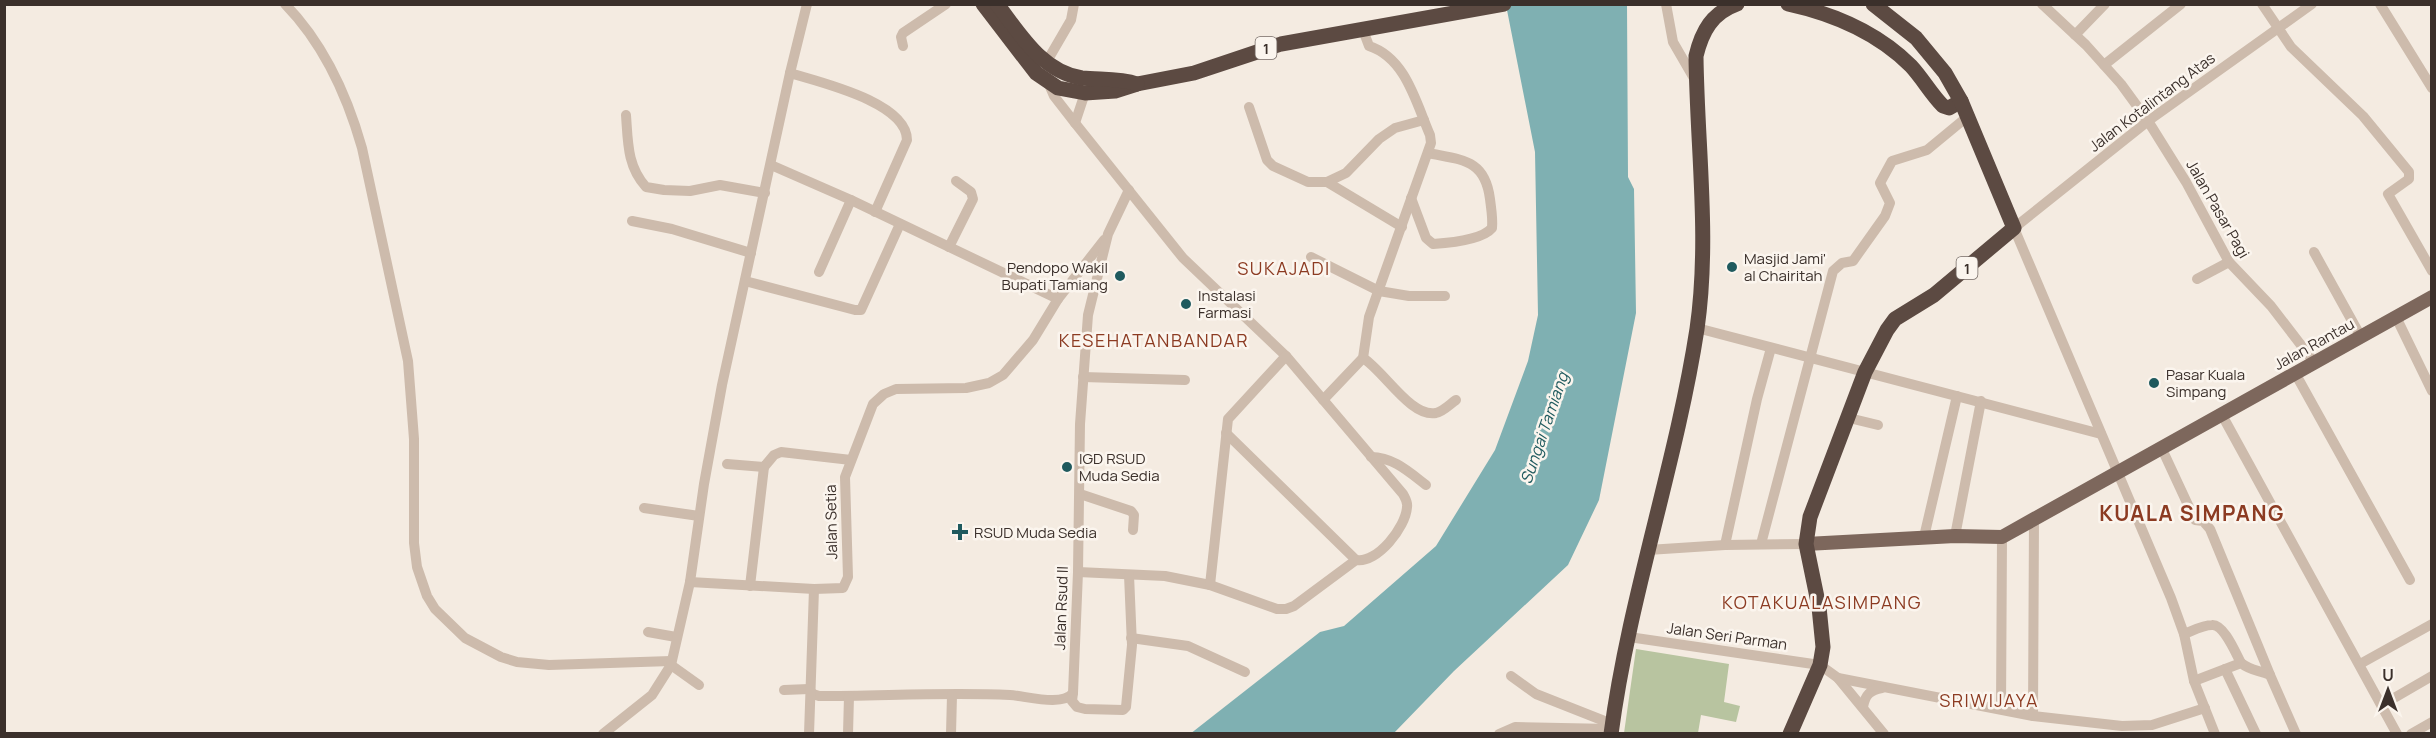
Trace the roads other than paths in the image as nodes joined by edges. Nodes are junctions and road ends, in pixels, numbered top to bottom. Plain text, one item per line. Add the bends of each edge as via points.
1 (285, 4) edge
2 (807, 4) edge
3 (946, 4) edge
4 (982, 4) edge
5 (997, 4) edge
6 (1074, 4) edge
7 (1504, 4) edge
8 (1666, 4) edge
9 (1737, 4) edge
10 (1788, 4) edge
11 (1873, 4) edge
12 (2042, 4) edge
13 (2105, 4) edge
14 (2181, 4) edge
15 (2262, 4) edge
16 (2312, 4) edge
17 (2380, 4) edge
18 (2279, 28) junction
19 (1363, 30) junction
20 (2075, 35) junction
21 (903, 46) dead end
22 (1046, 63) junction
23 (2104, 65) junction
24 (790, 73) junction
25 (1048, 82) junction
26 (1697, 83) junction
27 (1137, 84) junction
28 (2432, 88) edge
29 (1085, 93) junction
30 (1961, 101) junction
31 (1250, 107) dead end
32 (626, 115) dead end
33 (1967, 117) junction
34 (1424, 120) junction
35 (2148, 121) junction
36 (1075, 123) junction
37 (1428, 153) junction
38 (771, 165) junction
39 (956, 181) dead end
40 (1328, 182) junction
41 (1129, 190) junction
42 (765, 193) junction
43 (1411, 198) junction
44 (851, 200) junction
45 (875, 212) junction
46 (632, 221) dead end
47 (900, 224) junction
48 (1402, 227) junction
49 (2014, 228) junction
50 (1108, 234) junction
51 (949, 248) junction
52 (2314, 252) dead end
53 (751, 254) junction
54 (1311, 257) dead end
55 (2229, 262) junction
56 (2432, 271) edge
57 (819, 272) dead end
58 (2197, 279) dead end
59 (745, 281) junction
60 (1379, 291) junction
61 (1445, 296) dead end
62 (2432, 297) edge
63 (1058, 299) junction
64 (2396, 318) junction
65 (1697, 328) junction
66 (2361, 337) junction
67 (1771, 348) junction
68 (1286, 356) junction
69 (1811, 357) junction
70 (1364, 358) junction
71 (2314, 362) junction
72 (1865, 372) junction
73 (2295, 373) junction
74 (1083, 377) junction
75 (1185, 380) dead end
76 (2432, 391) edge
77 (1957, 396) junction
78 (1323, 400) junction
79 (1456, 400) dead end
80 (1981, 402) junction
81 (2222, 415) junction
82 (1849, 418) junction
83 (1878, 425) dead end
84 (1226, 433) junction
85 (2101, 434) junction
86 (2162, 449) junction
87 (1371, 457) junction
88 (852, 460) junction
89 (727, 464) dead end
90 (764, 467) junction
91 (2117, 473) junction
92 (1426, 485) dead end
93 (1080, 494) junction
94 (644, 508) dead end
95 (699, 516) junction
96 (2034, 519) junction
97 (1133, 530) dead end
98 (1955, 536) junction
99 (1924, 537) junction
100 (2002, 537) junction
101 (1761, 544) junction
102 (1806, 544) junction
103 (1725, 545) junction
104 (1648, 550) junction
105 (1356, 560) junction
106 (1078, 572) junction
107 (1129, 574) junction
108 (2410, 580) dead end
109 (690, 582) junction
110 (750, 585) junction
111 (1210, 585) junction
112 (814, 589) junction
113 (2432, 624) edge
114 (648, 632) dead end
115 (2184, 634) junction
116 (676, 637) junction
117 (1629, 637) junction
118 (1131, 638) junction
119 (671, 663) junction
120 (2241, 663) junction
121 (2360, 664) junction
122 (1820, 665) junction
123 (2225, 669) junction
124 (1245, 672) dead end
125 (2270, 675) junction
126 (1510, 676) dead end
127 (2432, 676) edge
128 (1838, 678) junction
129 (2194, 681) junction
130 (699, 685) dead end
131 (1885, 687) junction
132 (809, 689) junction
133 (784, 690) dead end
134 (1072, 693) junction
135 (952, 695) junction
136 (849, 696) junction
137 (2382, 705) junction
138 (1863, 707) junction
139 (2205, 708) junction
140 (2001, 709) junction
141 (2032, 716) junction
142 (2432, 722) edge
143 (1611, 729) edge
144 (609, 732) edge
145 (809, 734) edge
146 (848, 734) edge
147 (951, 734) edge
148 (1499, 734) edge
149 (1790, 734) edge
150 (1884, 734) edge
151 (2215, 734) edge
152 (2256, 734) edge
153 (2296, 734) edge
154 (2397, 734) edge
155 (2410, 734) edge

1 - 119 street via 337,77 362,148 408,361 414,439 414,543 427,596 465,638 517,662
2 - 24 street
3 - 21 street via 903,33
4 - 25 highway, 1 via 1024,60
5 - 22 highway, 1
6 - 22 street via 1071,20
7 - 19 highway, 1
8 - 26 street via 1673,42
9 - 26 highway via 1714,18 1703,33 1696,56
10 - 30 highway via 1858,27 1895,51 1943,106 1949,108
11 - 30 highway via 1929,51
12 - 20 street, Jalan Pasar Pagi
13 - 20 street
14 - 23 street
15 - 18 street
16 - 18 street, Jalan Kotalintang Atas
17 - 28 street
18 - 35 street, Jalan Kotalintang Atas
18 - 56 street via 2299,56 2364,116 2409,172 2409,179 2388,194
19 - 27 highway, 1 via 1281,44 1194,73
19 - 34 street via 1369,46 1387,54 1405,77
20 - 23 street, Jalan Pasar Pagi
22 - 27 highway, 1 via 1073,76
23 - 35 street, Jalan Pasar Pagi
24 - 38 street
24 - 45 street via 863,98 884,108 906,128 907,140
25 - 29 highway, 1
25 - 36 street
26 - 65 highway via 1704,229
27 - 29 highway, 1
29 - 36 street
30 - 33 highway
31 - 40 street via 1263,153 1270,163 1308,182
32 - 42 street via 629,156 646,187 690,191 715,184
33 - 49 highway
33 - 69 street via 1927,150 1892,161 1880,183 1889,200 1888,210 1853,261 1842,263 1833,271
34 - 37 street via 1431,143
34 - 40 street via 1395,128 1379,138 1346,173
35 - 49 street, Jalan Kotalintang Atas
35 - 55 street, Jalan Pasar Pagi
36 - 41 street
37 - 43 street
37 - 43 street via 1463,160 1483,173 1492,228 1461,241 1433,244 1426,238
38 - 42 street
38 - 44 street
39 - 51 street via 971,192 973,199
40 - 48 street
41 - 50 street, Jalan Rsud II
41 - 68 street via 1183,258
42 - 53 street
43 - 48 street
44 - 45 street
44 - 57 street
45 - 47 street
46 - 53 street
47 - 51 street
47 - 59 street via 859,310
48 - 60 street
49 - 72 highway, 1 via 1934,295 1895,320
49 - 85 street
50 - 63 street, Jalan Setia
50 - 74 street, Jalan Rsud II via 1090,302
51 - 63 street
52 - 66 street
53 - 59 street
54 - 60 street
55 - 58 street
55 - 71 street, Jalan Pasar Pagi via 2271,306
59 - 95 street
60 - 61 street
60 - 70 street via 1367,325
62 - 64 main road, Jalan Rantau
63 - 88 street, Jalan Setia via 1011,368 989,383 966,388 902,388 884,394 873,404
64 - 66 main road, Jalan Rantau
64 - 76 street
65 - 67 street
65 - 104 highway
66 - 71 main road, Jalan Rantau
67 - 69 street
67 - 103 street
68 - 78 street
68 - 84 street via 1229,416
69 - 72 street
69 - 101 street
70 - 78 street
70 - 79 street via 1419,410 1440,412
71 - 73 main road, Jalan Rantau
72 - 77 street
72 - 82 highway, 1
73 - 81 main road, Jalan Rantau
73 - 108 street
74 - 75 street
74 - 93 street, Jalan Rsud II
77 - 80 street
77 - 99 street
78 - 87 street
80 - 85 street
80 - 98 street
81 - 86 main road, Jalan Rantau
81 - 121 street
82 - 83 street
82 - 102 highway, 1 via 1812,508
84 - 105 street
84 - 111 street
85 - 91 street
86 - 91 main road, Jalan Rantau
86 - 125 street via 2195,520 2203,521 2210,529
87 - 92 street via 1393,462
87 - 105 street via 1403,494 1407,509 1402,526 1388,544 1372,556
88 - 90 street via 781,452 775,453
88 - 112 street, Jalan Setia via 845,477 846,584 840,589
89 - 90 street
90 - 110 street
91 - 96 main road, Jalan Rantau
91 - 115 street
93 - 97 street via 1131,511
93 - 106 street, Jalan Rsud II
94 - 95 street
95 - 109 street
96 - 100 main road, Jalan Rantau
96 - 141 street
98 - 99 main road
98 - 100 main road
99 - 102 main road
100 - 140 street
101 - 102 street
101 - 103 street
102 - 122 highway, 1 via 1819,607 1823,647
103 - 104 street
104 - 117 highway
105 - 111 street via 1286,609
106 - 107 street
106 - 134 street, Jalan Rsud II
107 - 111 street
107 - 118 street
109 - 110 street, Jalan Setia
109 - 116 street
110 - 112 street, Jalan Setia
112 - 132 street
113 - 121 street
114 - 116 street
115 - 120 street via 2217,626
115 - 129 street
116 - 119 street
117 - 122 street, Jalan Seri Parman
117 - 143 highway
118 - 124 street via 1188,646
118 - 134 street via 1125,709 1080,708 1072,701
119 - 130 street
119 - 144 street via 652,695
120 - 123 street
120 - 125 street via 2254,672
121 - 137 street
122 - 128 street
122 - 149 highway, 1
123 - 129 street
123 - 152 street
125 - 153 street
126 - 143 street via 1536,694
127 - 137 street
128 - 131 street
128 - 138 street
129 - 139 street
131 - 138 street via 1870,691
131 - 140 street
132 - 133 street
132 - 136 street via 819,696
132 - 145 street
134 - 135 street via 1058,701 1008,695
135 - 136 street
135 - 147 street
136 - 146 street
137 - 154 street
138 - 150 street
139 - 141 street via 2152,725 2122,726
139 - 151 street
140 - 141 street
142 - 155 street
143 - 148 street via 1515,728

